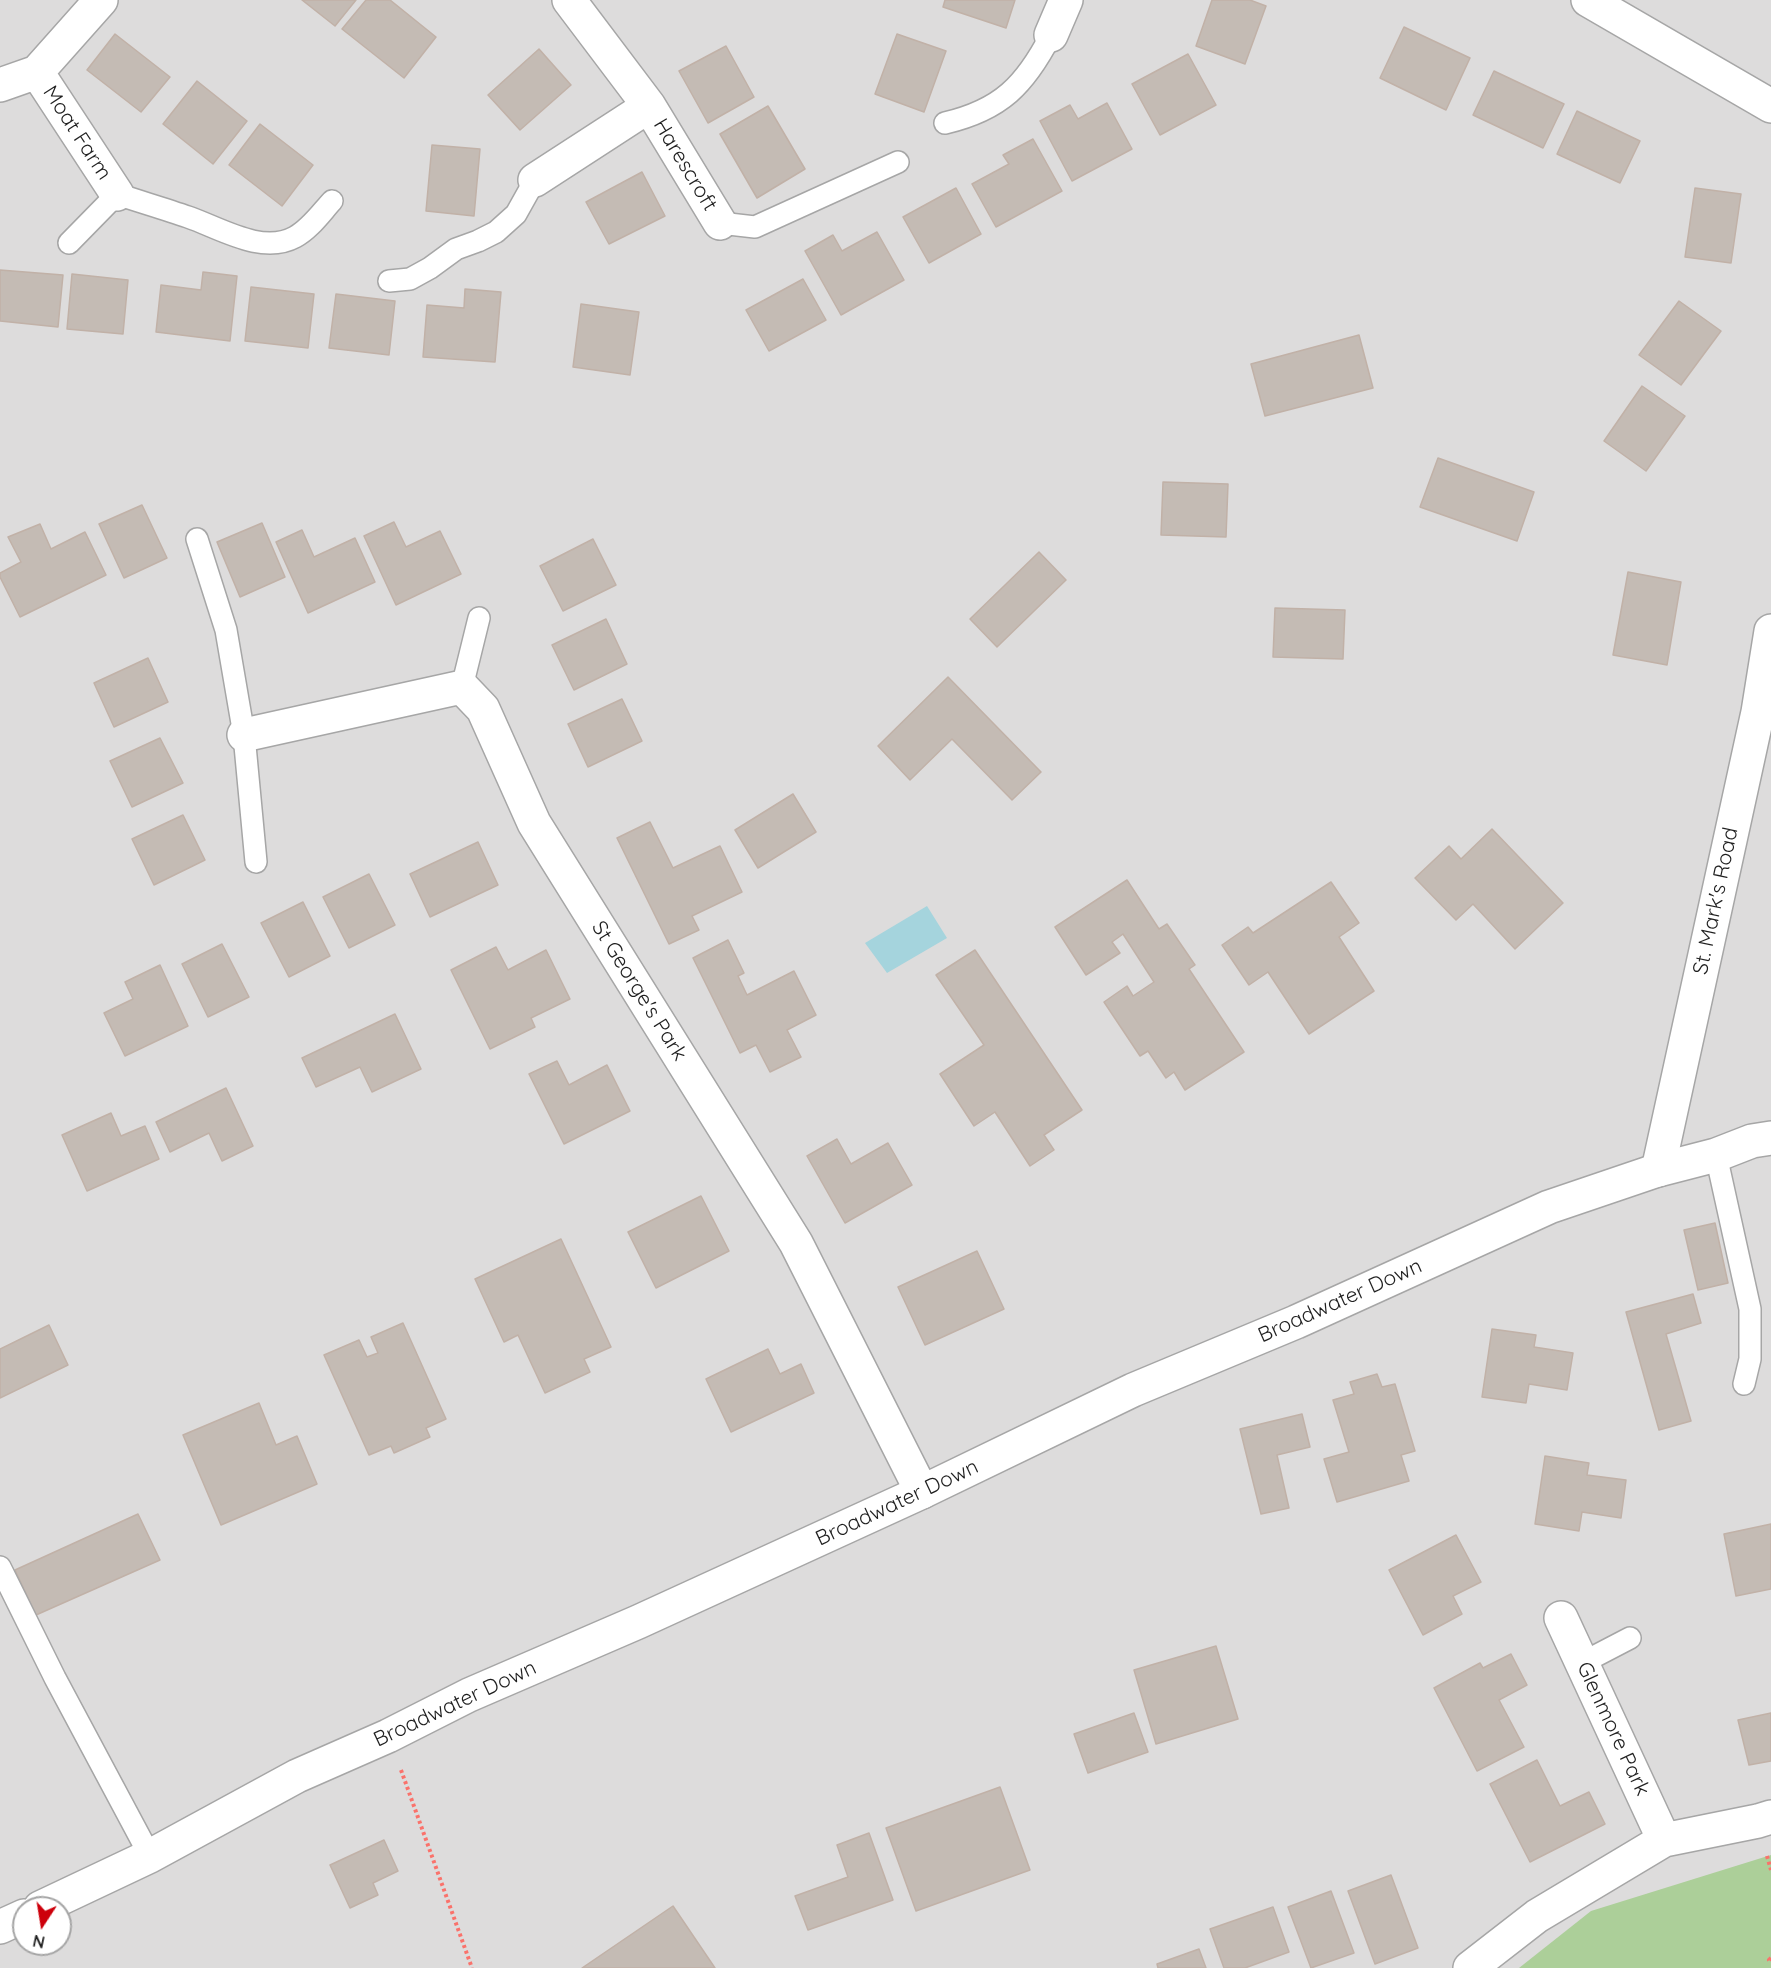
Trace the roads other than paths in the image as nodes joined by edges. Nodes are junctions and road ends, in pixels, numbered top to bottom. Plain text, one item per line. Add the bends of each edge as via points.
1 (101, 0) edge
2 (569, 0) edge
3 (1066, 0) edge
4 (1588, 0) edge
5 (1052, 35) joint
6 (37, 72) junction
7 (0, 85) edge
8 (649, 106) junction
9 (1771, 106) edge
10 (945, 123) dead end
11 (898, 162) dead end
12 (535, 180) joint
13 (117, 194) junction
14 (332, 201) dead end
15 (720, 223) joint
16 (69, 243) dead end
17 (389, 281) dead end
18 (197, 538) dead end
19 (479, 618) dead end
20 (1771, 631) edge
21 (462, 687) junction
22 (244, 735) junction
23 (256, 862) dead end
24 (1771, 1138) edge
25 (1716, 1155) junction
26 (1658, 1170) junction
27 (1744, 1384) dead end
28 (922, 1492) junction
29 (0, 1567) edge
30 (1561, 1618) dead end
31 (1630, 1638) dead end
32 (1582, 1663) junction
33 (1771, 1817) edge
34 (1664, 1840) junction
35 (150, 1856) junction
36 (65, 1896) edge
37 (1470, 1968) edge

1 - 6 street, Moat Farm
2 - 8 street, Harescroft
3 - 5 street
4 - 9 street
5 - 10 lane via 1037,62 996,104
6 - 7 street, Moat Farm
6 - 13 street, Moat Farm
8 - 12 street, Harescroft
8 - 15 street, Harescroft
11 - 15 lane via 755,227
12 - 17 lane via 516,214 496,232 456,249 410,279
13 - 14 lane via 238,237 270,243 294,238
13 - 16 lane
18 - 22 lane via 226,630
19 - 21 lane
20 - 26 street, St. Mark's Road via 1758,712
21 - 22 street
21 - 28 street, St George's Park via 483,709 534,823 796,1243
22 - 23 lane
24 - 25 street, Broadwater Down
25 - 26 street, Broadwater Down
25 - 27 lane via 1750,1309 1750,1359
26 - 28 street, Broadwater Down via 1549,1207 1296,1322 1132,1390
28 - 35 street, Broadwater Down via 297,1776
29 - 35 lane
30 - 32 street, Glenmore Park
31 - 32 lane
32 - 34 street, Glenmore Park
33 - 34 street
34 - 37 street via 1537,1916
35 - 36 street, Broadwater Down

